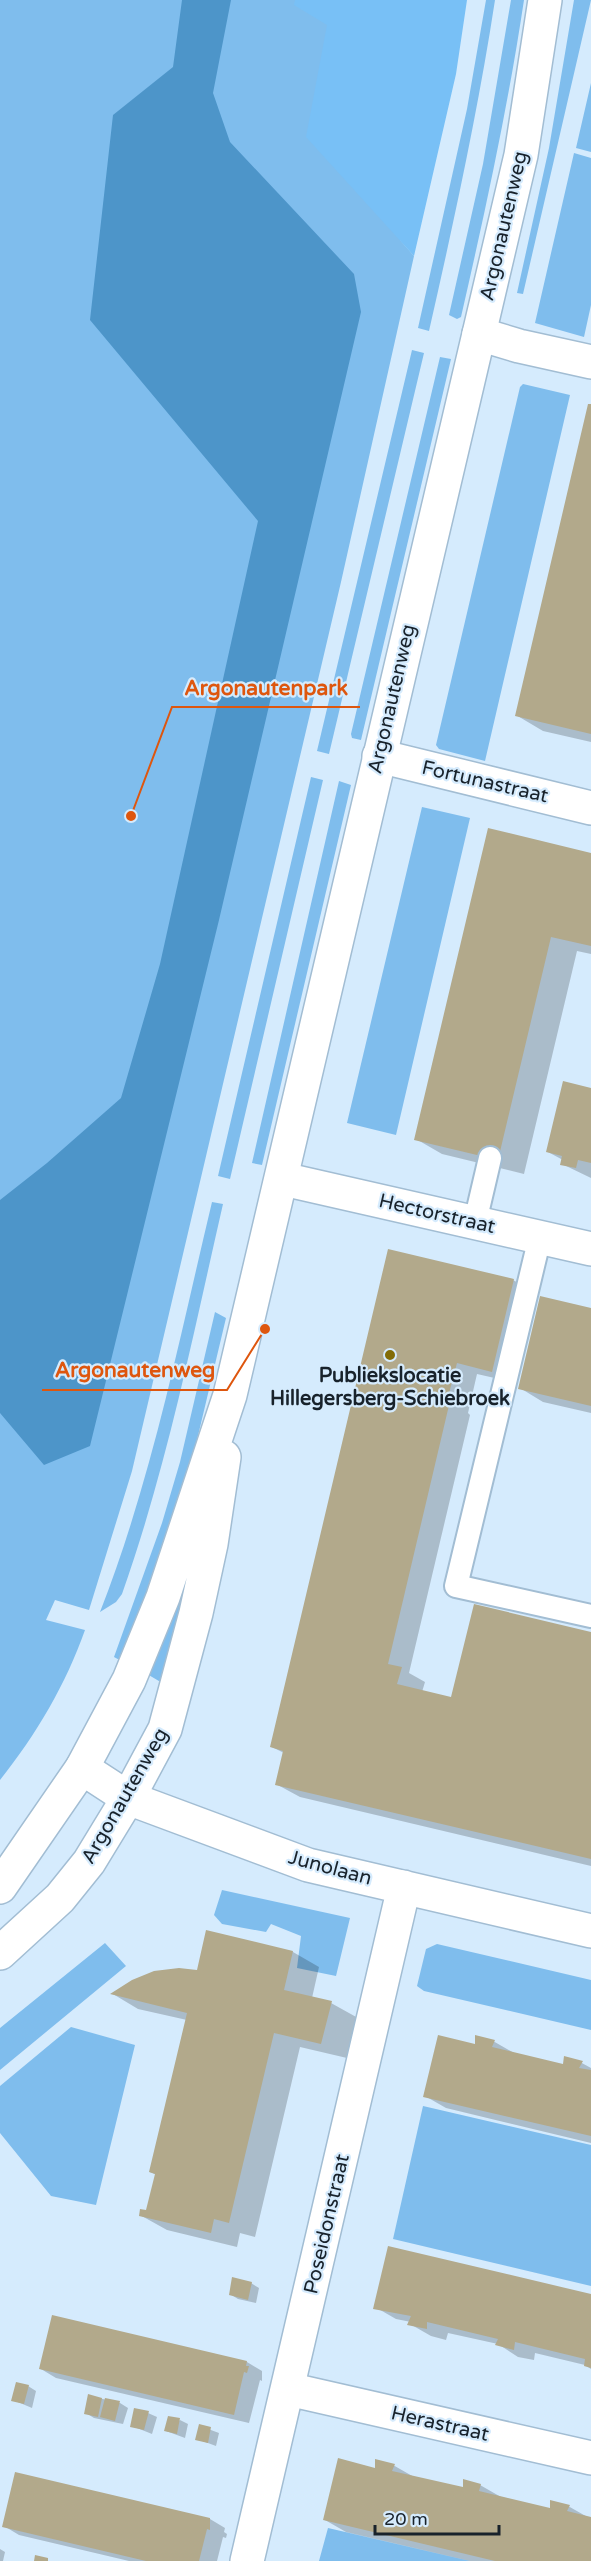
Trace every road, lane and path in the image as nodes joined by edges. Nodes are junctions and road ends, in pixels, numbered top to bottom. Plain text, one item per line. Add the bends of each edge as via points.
1 (545, 0) edge
2 (479, 334) junction
3 (591, 362) edge
4 (379, 756) junction
5 (591, 808) edge
6 (490, 1158) dead end
7 (282, 1179) junction
8 (475, 1222) junction
9 (540, 1238) junction
10 (591, 1249) edge
11 (230, 1395) junction
12 (591, 1616) edge
13 (82, 1768) junction
14 (128, 1798) junction
15 (0, 1887) edge
16 (404, 1887) junction
17 (591, 1931) edge
18 (0, 1953) edge
19 (288, 2389) junction
20 (591, 2458) edge
21 (247, 2561) edge

1 - 2 street, Argonautenweg via 520,155
2 - 3 street
2 - 4 street, Argonautenweg
4 - 5 street, Fortunastraat
4 - 7 street, Argonautenweg
6 - 8 lane
7 - 8 street, Hectorstraat
7 - 11 street, Argonautenweg
8 - 9 street, Hectorstraat
9 - 10 street, Hectorstraat
9 - 12 lane via 456,1586
11 - 13 street, Argonautenweg via 149,1634
11 - 14 street, Argonautenweg via 222,1479 196,1613 165,1730
13 - 14 street, Junolaan
13 - 15 street, Argonautenweg
14 - 16 street, Junolaan via 308,1865
14 - 18 street, Argonautenweg via 72,1885
16 - 17 street, Junolaan
16 - 19 street, Poseidonstraat
19 - 20 street, Herastraat
19 - 21 street, Poseidonstraat

